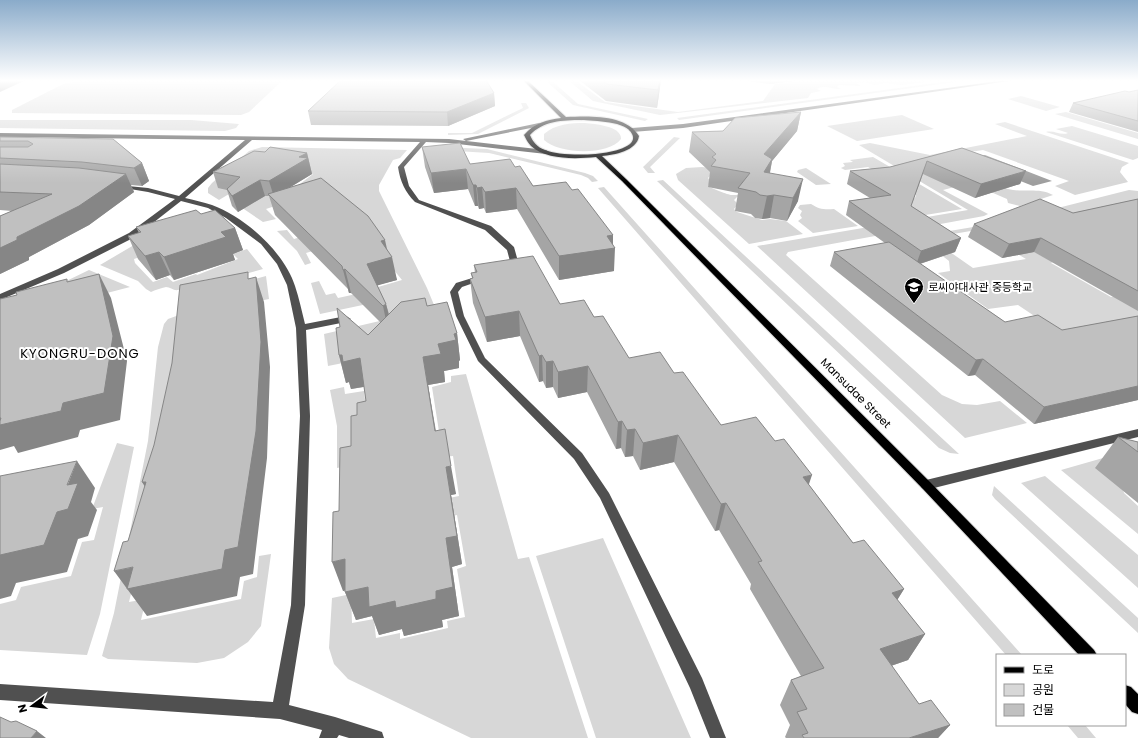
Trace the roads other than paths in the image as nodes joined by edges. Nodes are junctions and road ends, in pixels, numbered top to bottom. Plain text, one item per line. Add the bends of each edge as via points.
1 (560, 114) edge
2 (766, 114) edge
3 (565, 119) junction
4 (539, 125) junction
5 (632, 130) junction
6 (0, 135) edge
7 (250, 139) junction
8 (424, 141) junction
9 (448, 141) junction
10 (546, 152) junction
11 (598, 156) junction
12 (107, 184) edge
13 (180, 200) junction
14 (0, 297) edge
15 (346, 319) edge
16 (301, 328) junction
17 (1138, 433) edge
18 (926, 485) junction
19 (1088, 654) edge
20 (0, 692) edge
21 (1126, 694) edge
22 (1138, 706) edge
23 (280, 711) junction
24 (331, 732) edge
25 (376, 738) edge
26 (718, 738) edge

1 - 3 main road
2 - 5 street
3 - 4 main road
3 - 5 main road via 604,120
4 - 9 street via 479,138
4 - 10 main road via 527,135 528,141
5 - 11 main road via 636,135 631,146 612,154
6 - 7 street
7 - 8 street
7 - 13 street
8 - 9 street
8 - 26 street via 402,167 403,180 409,192 417,200 488,228 511,249 515,265 509,271 466,282 459,285 454,292 460,316 481,359 578,456 605,496 696,684
9 - 10 street
10 - 11 main road via 568,156
11 - 18 main road, Mansudae Street
12 - 13 street via 148,190
13 - 14 street via 132,235 61,271
13 - 16 street via 210,207 229,216 264,242 281,263 291,285
15 - 16 street
16 - 23 street via 305,416 298,605
17 - 18 street
18 - 19 main road, Mansudae Street
20 - 23 street
21 - 22 main road
23 - 24 street
24 - 25 street

